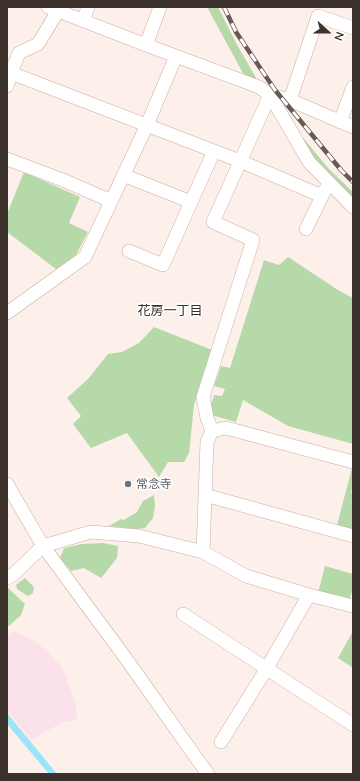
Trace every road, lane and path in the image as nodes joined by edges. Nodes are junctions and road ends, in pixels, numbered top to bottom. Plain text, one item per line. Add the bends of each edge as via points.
1 (88, 7) edge
2 (160, 7) edge
3 (53, 9) edge
4 (83, 21) junction
5 (353, 28) edge
6 (146, 45) junction
7 (176, 56) junction
8 (11, 73) junction
9 (7, 86) edge
10 (353, 87) edge
11 (270, 95) junction
12 (290, 100) junction
13 (340, 122) junction
14 (146, 125) junction
15 (353, 127) edge
16 (214, 151) junction
17 (7, 159) edge
18 (240, 161) junction
19 (123, 175) junction
20 (328, 182) junction
21 (322, 196) junction
22 (111, 201) junction
23 (191, 202) junction
24 (353, 207) edge
25 (306, 229) dead end
26 (128, 251) dead end
27 (7, 313) edge
28 (212, 431) junction
29 (353, 462) edge
30 (7, 484) edge
31 (205, 495) junction
32 (353, 536) edge
33 (43, 546) junction
34 (203, 552) junction
35 (7, 578) edge
36 (309, 595) junction
37 (353, 606) edge
38 (183, 614) dead end
39 (267, 668) junction
40 (351, 720) edge
41 (221, 742) dead end
42 (208, 774) edge

1 - 4 street
2 - 6 street
3 - 4 street
3 - 8 street via 38,44 19,53
4 - 6 street
5 - 12 street via 318,16
6 - 7 street
7 - 11 street via 259,87
7 - 14 street
8 - 9 street
8 - 14 street
10 - 13 street
11 - 12 street
11 - 18 street
11 - 20 street via 309,162
12 - 13 street
13 - 15 street
14 - 16 street
14 - 19 street
16 - 18 street
16 - 23 street
17 - 22 street
18 - 21 street
18 - 28 street via 213,222 253,240 203,397
19 - 22 street
19 - 23 street
20 - 21 street
20 - 24 street
21 - 25 street
22 - 27 street via 85,257
23 - 26 street via 163,265
28 - 29 street via 226,428
28 - 31 street via 207,442
30 - 33 street
31 - 32 street
31 - 34 street
33 - 34 street via 91,532 139,536
33 - 35 street
33 - 42 street
34 - 36 street via 246,576
36 - 37 street
36 - 39 street
38 - 39 street
39 - 40 street
39 - 41 street

